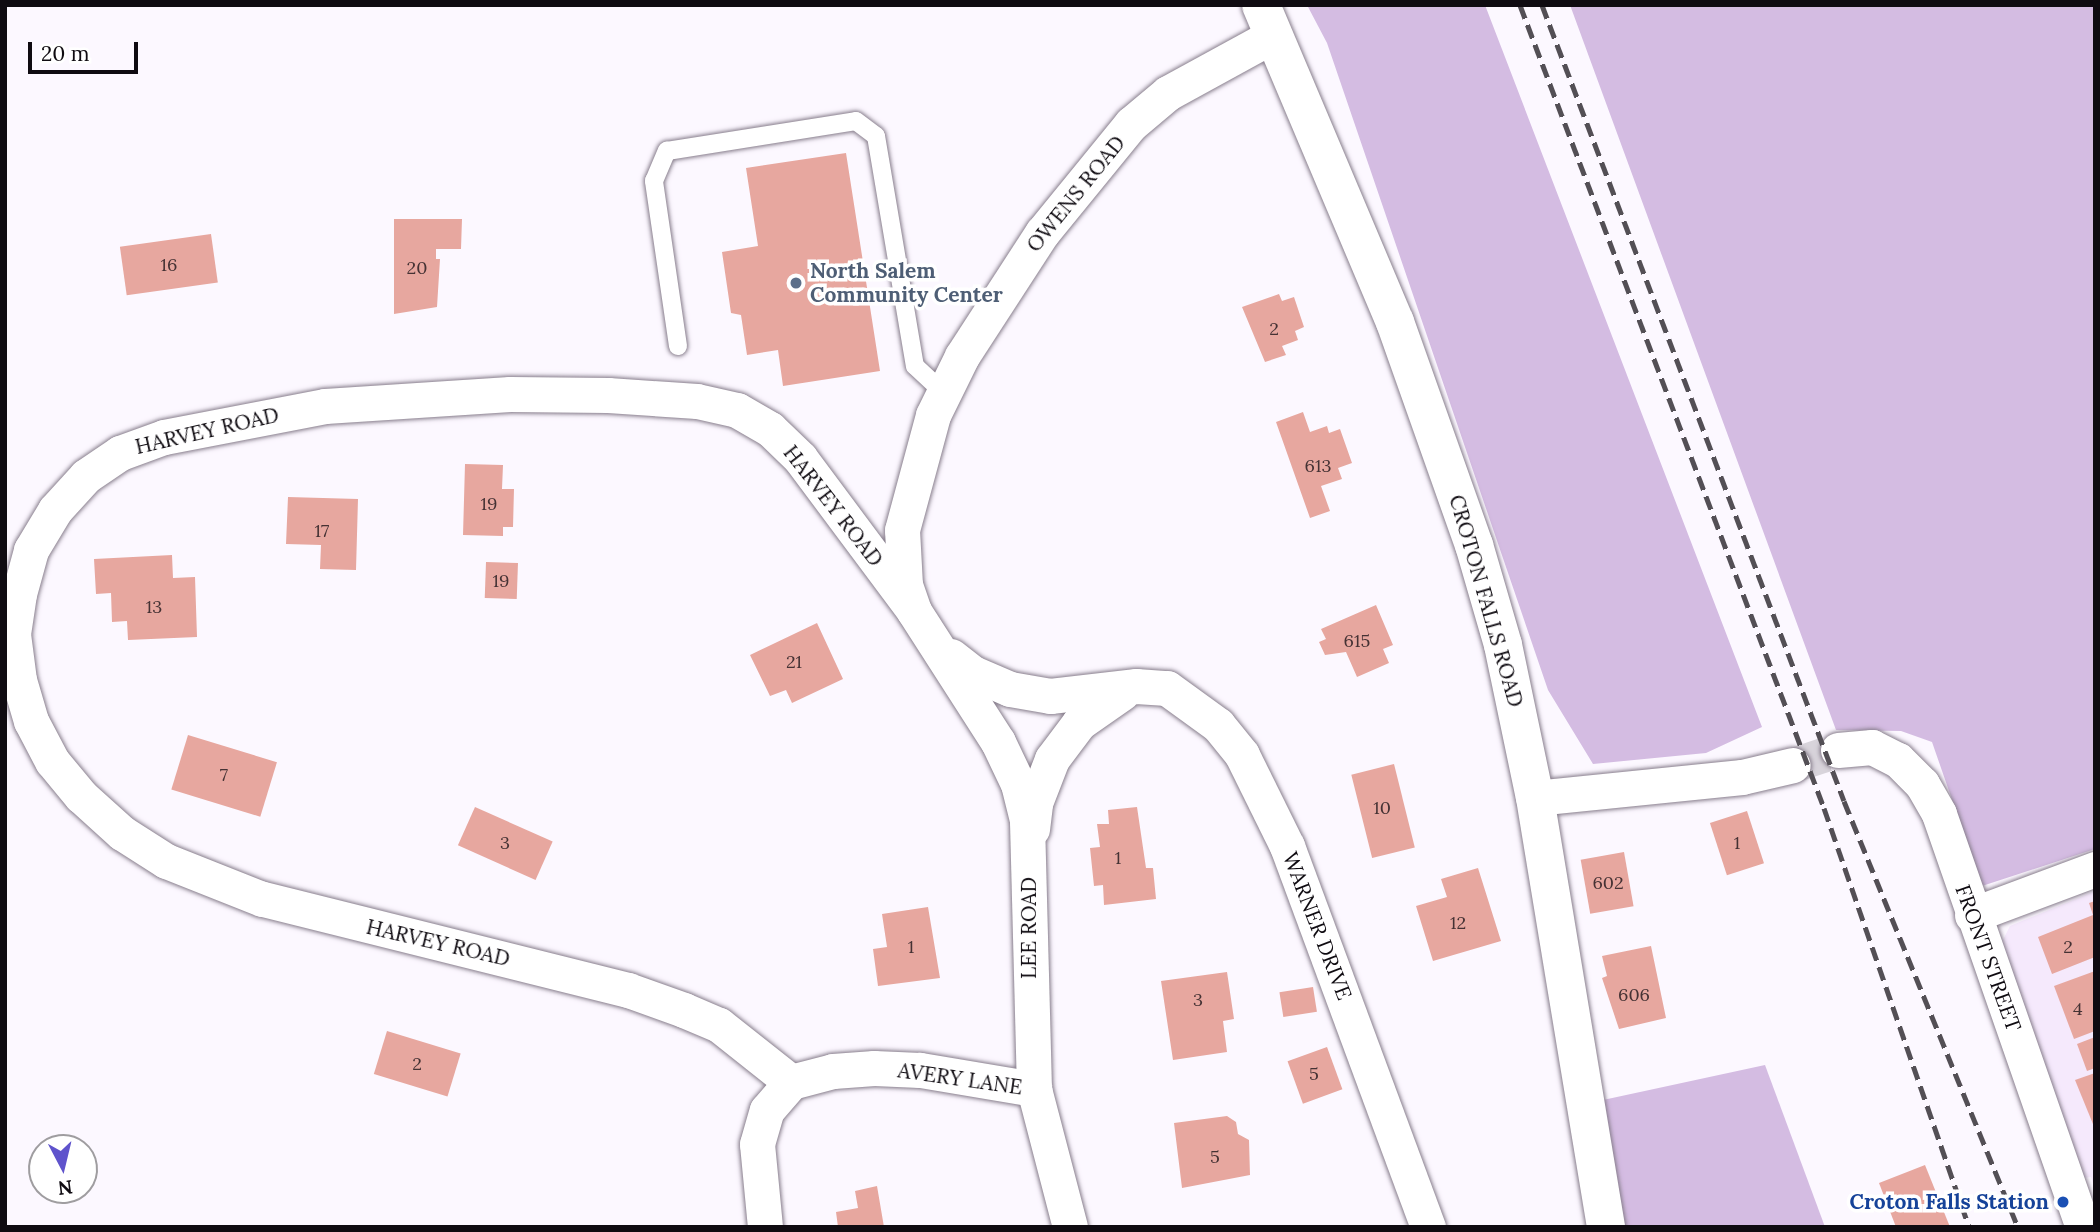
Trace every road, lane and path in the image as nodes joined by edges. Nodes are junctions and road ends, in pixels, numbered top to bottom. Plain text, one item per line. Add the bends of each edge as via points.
1 (1268, 20) edge
2 (678, 346) dead end
3 (944, 393) junction
4 (914, 611) junction
5 (940, 647) junction
6 (1136, 686) junction
7 (1838, 750) tunnel mouth
8 (1793, 765) tunnel mouth
9 (1535, 799) junction
10 (1028, 857) junction
11 (2095, 869) edge
12 (1972, 915) junction
13 (791, 1082) junction
14 (1034, 1089) junction
15 (2084, 1206) edge
16 (765, 1227) edge
17 (1070, 1227) edge
18 (1428, 1227) edge
19 (1606, 1227) edge

1 - 3 street, OWENS ROAD via 1131,124 1000,292
1 - 9 main road, CROTON FALLS ROAD via 1395,322 1470,533 1503,645
2 - 3 lane via 654,181 667,151 856,121 876,136 915,366
3 - 4 street, OWENS ROAD via 916,469 902,530 905,586
4 - 5 street, OWENS ROAD
4 - 13 street, HARVEY ROAD via 800,458 770,429 737,410 697,401 608,395 510,394 324,406 164,437 120,453 86,476 55,510 31,550 19,594 13,634 19,680 31,721 52,761 81,796 122,833 166,861 262,899 615,986 684,1010 719,1025
5 - 6 street, WARNER DRIVE via 973,673 1010,689 1049,696
5 - 10 street, LEE ROAD via 979,706 1018,784 1027,820
6 - 10 street via 1108,699 1079,723 1052,758 1035,803
6 - 18 street, WARNER DRIVE via 1167,688 1193,703 1218,724 1261,789 1385,1101
7 - 12 street, FRONT STREET via 1872,747 1898,760 1922,784 1939,814
8 - 9 street via 1742,777
9 - 19 main road, CROTON FALLS ROAD
10 - 14 street, LEE ROAD
11 - 12 street
12 - 15 street, FRONT STREET
13 - 14 street, AVERY LANE via 833,1071 874,1068 920,1070
13 - 16 street via 767,1110 757,1144
14 - 17 street, LEE ROAD

